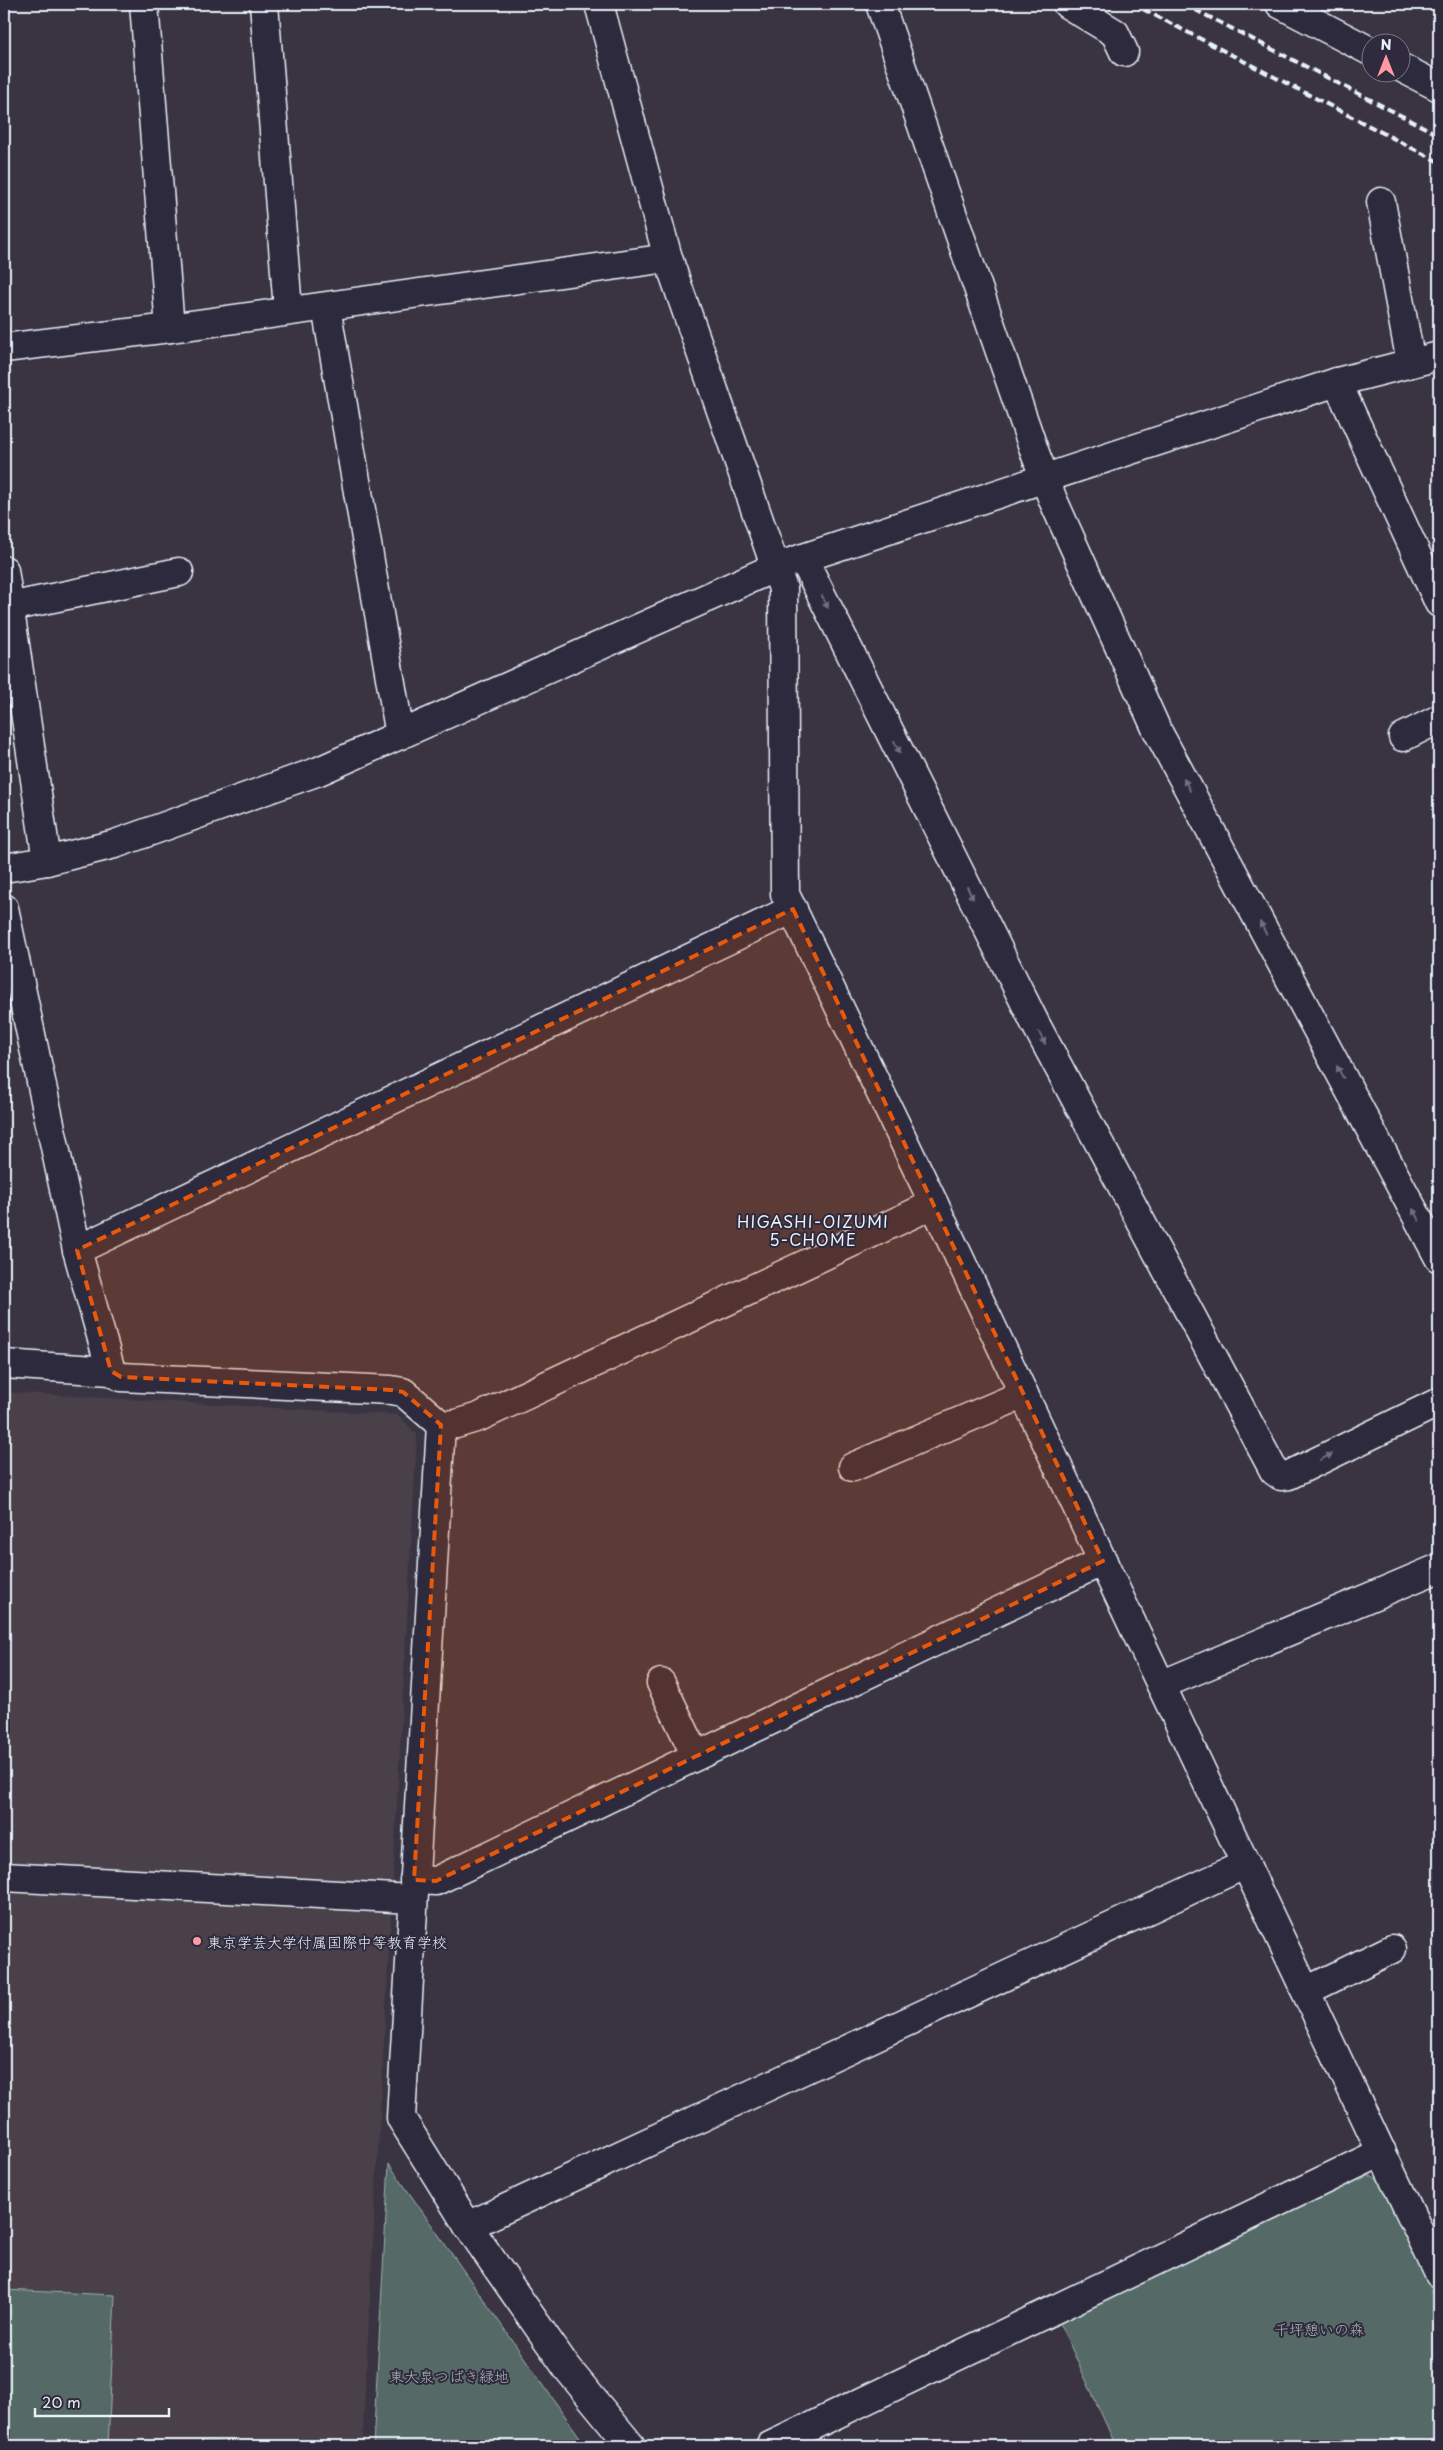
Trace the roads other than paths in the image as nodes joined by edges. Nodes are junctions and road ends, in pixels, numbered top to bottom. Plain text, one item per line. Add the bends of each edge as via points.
1 (144, 4) edge
2 (264, 4) edge
3 (599, 4) edge
4 (880, 4) edge
5 (1067, 4) edge
6 (1280, 4) edge
7 (1360, 46) edge
8 (1124, 52) dead end
9 (1410, 72) edge
10 (1439, 87) edge
11 (1381, 202) dead end
12 (668, 258) junction
13 (326, 307) junction
14 (288, 310) junction
15 (170, 328) junction
16 (4, 348) edge
17 (1439, 356) edge
18 (1411, 363) junction
19 (1337, 382) junction
20 (1044, 478) junction
21 (803, 558) junction
22 (776, 568) junction
23 (4, 570) edge
24 (178, 572) dead end
25 (1439, 603) edge
26 (9, 607) junction
27 (1439, 719) edge
28 (400, 735) junction
29 (1403, 737) dead end
30 (47, 861) junction
31 (4, 868) edge
32 (4, 908) edge
33 (793, 909) junction
34 (934, 1204) junction
35 (77, 1250) junction
36 (1439, 1258) edge
37 (4, 1364) edge
38 (111, 1371) junction
39 (1024, 1394) junction
40 (1439, 1402) edge
41 (441, 1425) junction
42 (853, 1468) dead end
43 (1103, 1561) junction
44 (1439, 1568) edge
45 (661, 1682) dead end
46 (1161, 1685) junction
47 (696, 1756) junction
48 (1246, 1864) junction
49 (4, 1877) edge
50 (414, 1889) junction
51 (1392, 1948) dead end
52 (1306, 1991) junction
53 (1382, 2152) junction
54 (468, 2226) junction
55 (1439, 2274) edge
56 (632, 2446) edge
57 (770, 2446) edge

1 - 15 street
2 - 14 street
3 - 12 street
4 - 20 street
5 - 8 street via 1115,32
6 - 7 street
9 - 10 street
11 - 18 street
12 - 13 street
12 - 22 street
13 - 14 street
13 - 28 street
14 - 15 street
15 - 16 street
17 - 18 street
18 - 19 street
19 - 20 street
19 - 25 street
20 - 21 street
36 -> 20 street via 1156,728
21 - 22 street
21 -> 40 street via 1034,1023 1274,1471 1281,1476 1289,1475
22 - 28 street
22 - 33 street via 783,589 784,607 785,894
23 - 26 street
24 - 26 street
26 - 30 street
27 - 29 street
28 - 30 street via 310,775 115,844
30 - 31 street
32 - 35 street
33 - 34 street
33 - 35 street
34 - 39 street
34 - 41 street via 479,1417
35 - 38 street
37 - 38 street
38 - 41 street via 121,1377 391,1390 403,1392
39 - 42 street
39 - 43 street
41 - 50 street
43 - 46 street
43 - 47 street
44 - 46 street
45 - 47 street
46 - 48 street
47 - 50 street
48 - 52 street
48 - 54 street
49 - 50 street
50 - 54 street via 402,2118
51 - 52 street
52 - 53 street
53 - 55 street
53 - 57 street
54 - 56 street via 567,2368

